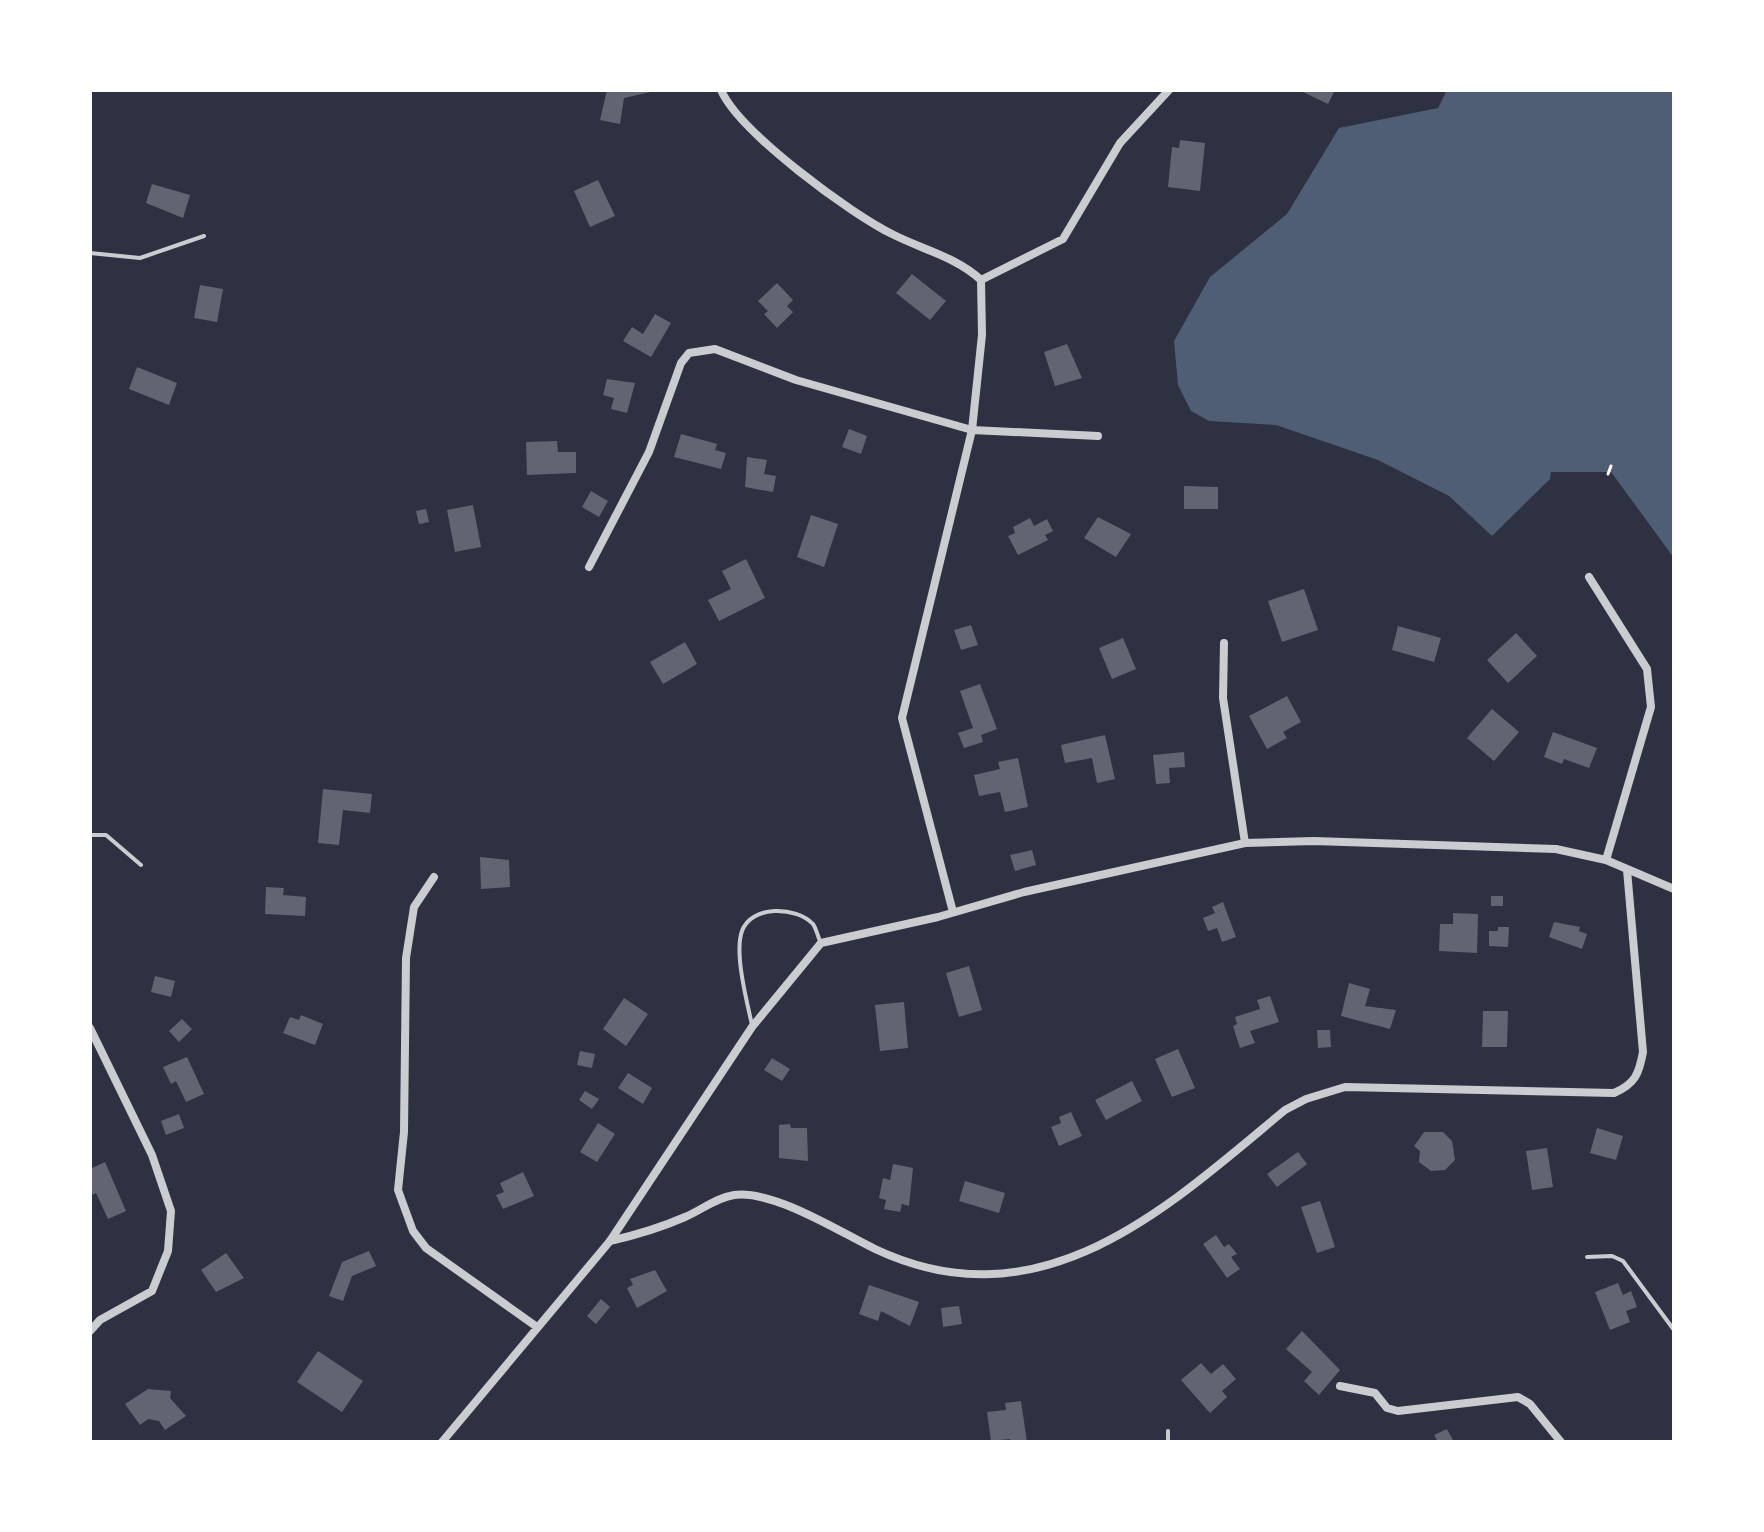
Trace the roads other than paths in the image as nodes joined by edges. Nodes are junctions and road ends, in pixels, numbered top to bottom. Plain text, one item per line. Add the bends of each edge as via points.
1 (721, 90) edge
2 (1169, 90) edge
3 (204, 236) dead end
4 (90, 253) edge
5 (981, 280) junction
6 (972, 430) junction
7 (1098, 436) dead end
8 (589, 567) dead end
9 (1589, 577) dead end
10 (1224, 643) dead end
11 (90, 835) edge
12 (1245, 843) junction
13 (1606, 860) junction
14 (141, 865) dead end
15 (1627, 870) junction
16 (434, 877) dead end
17 (1674, 889) edge
18 (953, 912) junction
19 (821, 943) junction
20 (752, 1027) junction
21 (90, 1028) edge
22 (610, 1241) junction
23 (1587, 1257) dead end
24 (537, 1327) junction
25 (1674, 1330) edge
26 (90, 1331) edge
27 (1340, 1386) dead end
28 (1168, 1431) dead end
29 (442, 1442) edge
30 (1168, 1442) edge
31 (1561, 1442) edge

1 - 5 street via 727,105 758,137 808,177 891,234 965,265
2 - 5 street via 1120,143 1063,239
3 - 4 lane via 140,258
5 - 6 street via 982,335
6 - 7 street
6 - 8 street via 796,380 736,354 700,348 681,363 649,452
6 - 18 street via 902,718
9 - 13 street via 1647,669 1651,707
10 - 12 street via 1223,698
11 - 14 lane via 106,835
12 - 13 street via 1556,849
12 - 18 street
13 - 15 street
15 - 17 street
15 - 22 street via 1643,1052 1639,1075 1614,1093 1345,1087 1285,1110 1146,1222 1083,1254 1024,1271 982,1273 908,1261 764,1196 713,1201 657,1229
16 - 24 street via 414,907 406,958 398,1190 413,1231 426,1248
18 - 19 street
19 - 20 street
19 - 20 lane via 813,924 793,914 771,911 753,917 742,932
20 - 22 street
21 - 26 street via 152,1155 171,1211 168,1251 152,1291
22 - 24 street
23 - 25 lane via 1623,1261
24 - 29 street
27 - 31 street via 1370,1391 1398,1411 1518,1397
28 - 30 lane

